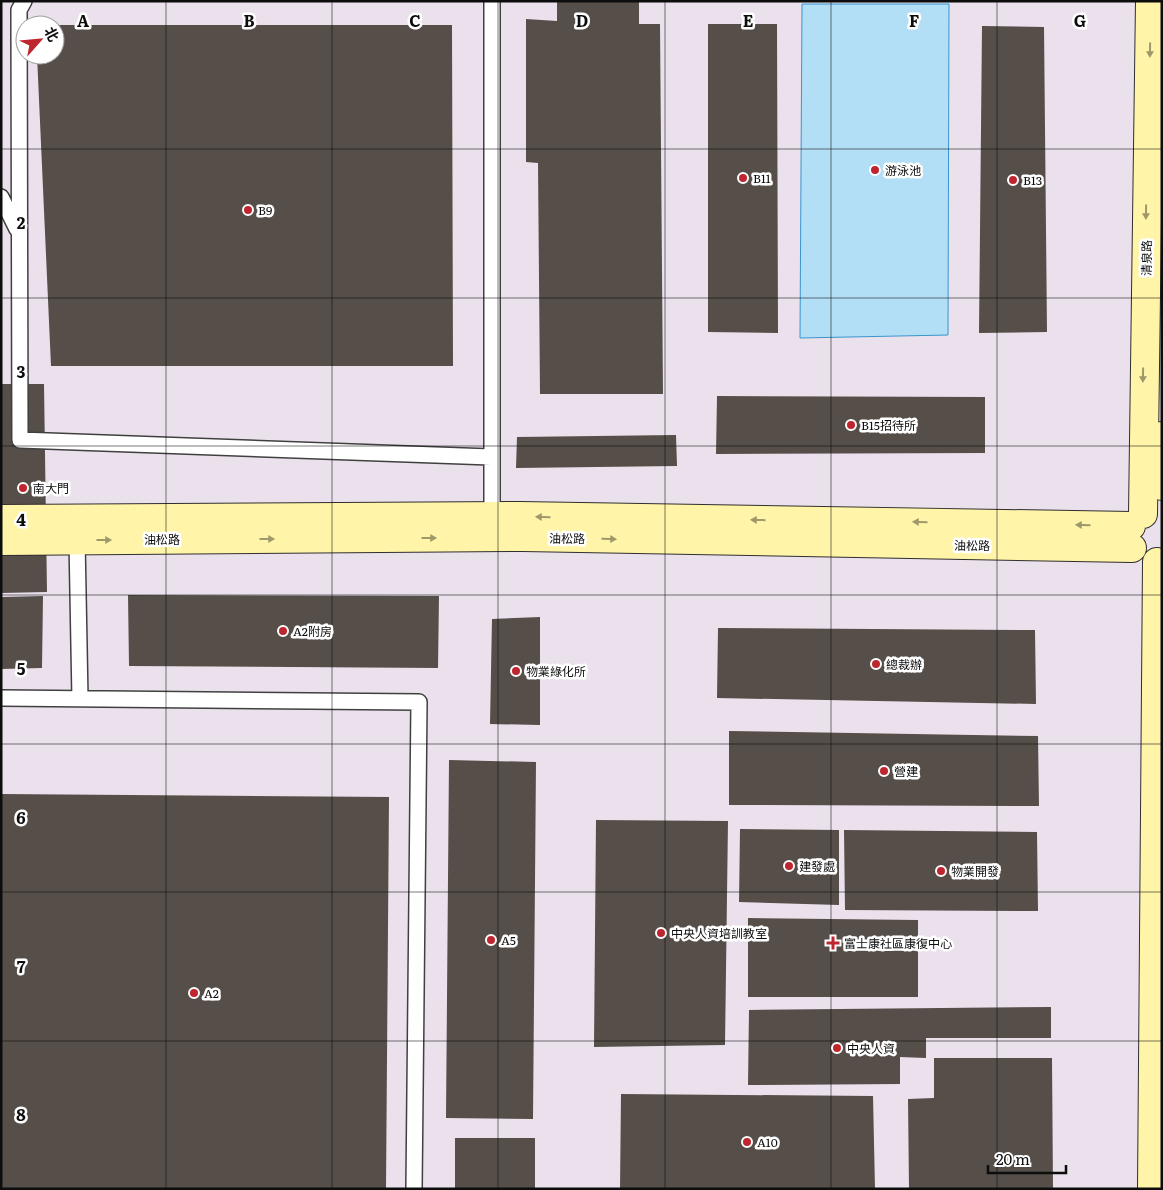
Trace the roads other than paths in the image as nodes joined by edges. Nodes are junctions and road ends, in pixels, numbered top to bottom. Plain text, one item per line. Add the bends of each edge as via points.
1 (24, 1) edge
2 (492, 1) edge
3 (1150, 1) edge
4 (1, 197) edge
5 (18, 232) junction
6 (1162, 436) edge
7 (491, 457) junction
8 (1162, 486) edge
9 (1, 519) edge
10 (1142, 525) edge
11 (492, 527) junction
12 (77, 540) junction
13 (1, 541) edge
14 (1159, 561) edge
15 (1, 698) edge
16 (80, 699) junction
17 (414, 1189) edge
18 (1152, 1189) edge

1 - 5 lane via 19,10
2 - 7 lane
3 -> 10 street, 清泉路
4 - 5 lane
5 - 7 lane via 20,440
6 - 8 street
7 - 11 lane
9 - 11 street, 油松路
10 - 11 street, 油松路
10 - 14 street via 1143,559
12 -> 11 street, 油松路
12 - 13 street, 油松路
12 - 16 lane
14 - 18 street
15 - 16 lane
16 - 17 lane via 419,702

